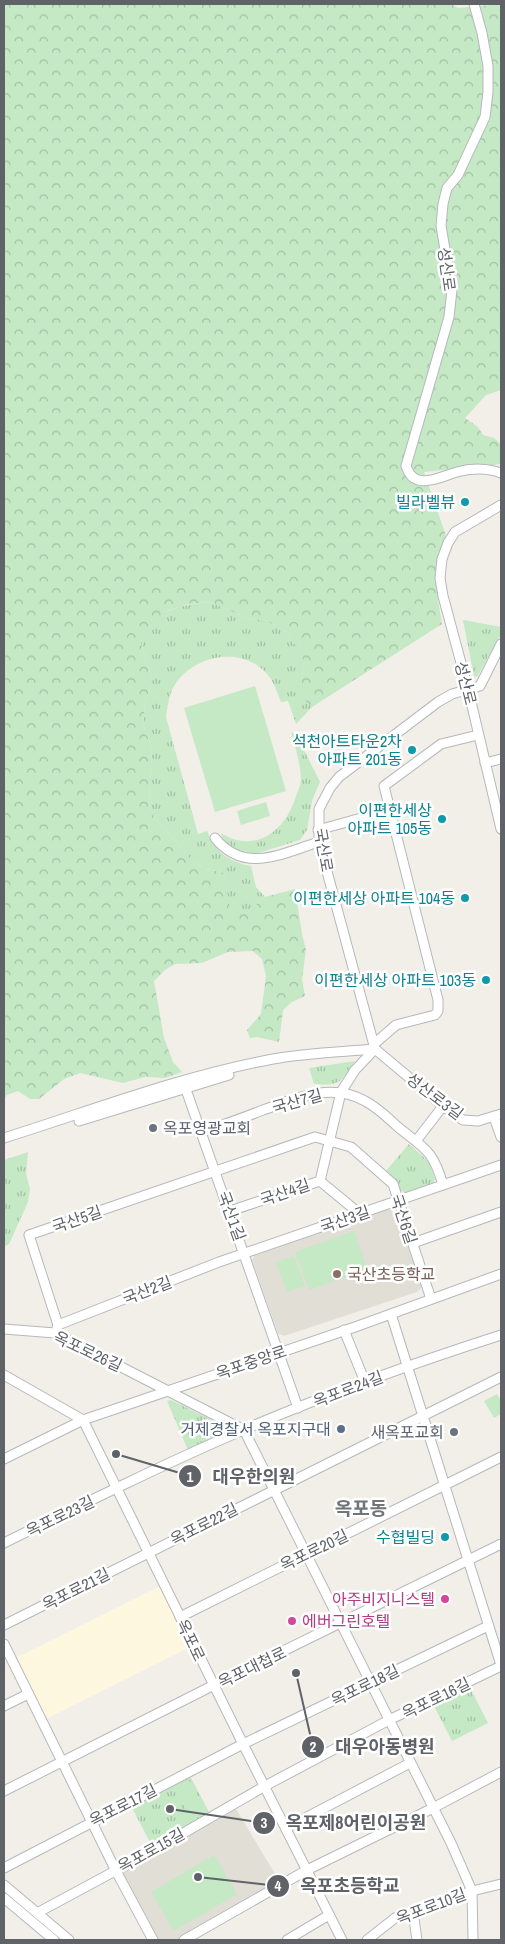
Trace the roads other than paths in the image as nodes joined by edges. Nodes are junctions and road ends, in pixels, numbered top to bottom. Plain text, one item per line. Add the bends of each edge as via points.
1 (474, 4) edge
2 (501, 473) edge
3 (501, 505) edge
4 (501, 644) edge
5 (468, 689) junction
6 (478, 735) junction
7 (501, 760) edge
8 (485, 764) junction
9 (390, 810) junction
10 (501, 829) edge
11 (318, 830) junction
12 (215, 838) dead end
13 (320, 842) junction
14 (373, 1049) junction
15 (185, 1084) junction
16 (341, 1092) junction
17 (443, 1106) junction
18 (498, 1116) edge
19 (202, 1132) junction
20 (4, 1138) edge
21 (501, 1138) edge
22 (328, 1140) junction
23 (416, 1141) junction
24 (4, 1144) edge
25 (501, 1165) edge
26 (216, 1172) junction
27 (320, 1181) junction
28 (443, 1185) junction
29 (398, 1200) junction
30 (230, 1211) junction
31 (501, 1212) edge
32 (360, 1214) junction
33 (412, 1243) junction
34 (245, 1254) junction
35 (501, 1274) edge
36 (431, 1299) junction
37 (391, 1314) junction
38 (4, 1329) edge
39 (56, 1329) junction
40 (344, 1330) junction
41 (501, 1334) edge
42 (280, 1352) junction
43 (407, 1366) junction
44 (4, 1375) edge
45 (501, 1377) edge
46 (365, 1382) junction
47 (168, 1390) junction
48 (298, 1408) junction
49 (422, 1416) junction
50 (83, 1420) junction
51 (244, 1430) junction
52 (501, 1457) edge
53 (4, 1458) edge
54 (445, 1486) junction
55 (115, 1488) junction
56 (274, 1489) junction
57 (4, 1543) edge
58 (501, 1544) edge
59 (148, 1552) junction
60 (307, 1554) junction
61 (468, 1561) junction
62 (180, 1616) junction
63 (342, 1624) junction
64 (4, 1625) edge
65 (488, 1626) junction
66 (4, 1644) edge
67 (501, 1665) edge
68 (371, 1682) junction
69 (214, 1686) junction
70 (28, 1694) junction
71 (4, 1706) edge
72 (389, 1720) junction
73 (243, 1744) junction
74 (62, 1762) junction
75 (410, 1763) junction
76 (501, 1772) edge
77 (264, 1786) junction
78 (4, 1791) edge
79 (433, 1808) junction
80 (92, 1821) junction
81 (286, 1828) junction
82 (4, 1868) edge
83 (116, 1870) junction
84 (306, 1870) junction
85 (501, 1884) edge
86 (4, 1885) edge
87 (472, 1891) junction
88 (4, 1898) edge
89 (413, 1912) junction
90 (37, 1913) junction
91 (329, 1915) junction
92 (54, 1940) edge
93 (69, 1940) edge
94 (153, 1940) edge
95 (184, 1940) edge
96 (287, 1940) edge
97 (342, 1940) edge
98 (367, 1940) edge
99 (417, 1940) edge
100 (473, 1940) edge

1 - 2 street, 성산로 via 488,66 485,117 458,175 446,188 441,226 452,290 450,316 406,466 409,475 418,480 430,480 460,471
3 - 5 street, 성산로 via 456,532 442,559 440,578 443,596
4 - 5 street, 국산로 via 480,686
5 - 6 street, 성산로
5 - 11 street, 국산로 via 438,702 340,777 319,809
6 - 8 street, 성산로
6 - 9 street via 441,744 384,786
7 - 8 street
8 - 10 street, 성산로
9 - 11 street
9 - 14 street via 438,1000 438,1011 435,1015 396,1025
11 - 13 street, 국산로
12 - 13 street via 223,848 244,859 257,859
13 - 14 street, 국산로
14 - 15 street via 275,1064
14 - 16 street
14 - 17 street, 성산로3길
15 - 19 street, 국산1길
15 - 20 street
15 - 24 street
16 - 19 street, 국산7길 via 303,1096
16 - 22 street
16 - 23 street, 국산7길 via 367,1101
17 - 18 street, 성산로3길 via 462,1120 478,1121
17 - 23 street
18 - 21 street
19 - 26 street, 국산1길
22 - 26 street, 국산6길 via 316,1137
22 - 27 street
22 - 29 street, 국산6길 via 350,1147 393,1184
23 - 28 street, 국산7길 via 433,1156
25 - 28 street, 국산3길
26 - 30 street, 국산1길
26 - 39 street, 국산5길 via 29,1235
27 - 30 street, 국산4길
27 - 32 street, 국산4길
28 - 29 street, 국산3길
29 - 32 street, 국산3길
29 - 33 street, 국산6길
30 - 34 street, 국산1길
31 - 33 street
32 - 34 street, 국산3길
33 - 36 street, 국산6길
34 - 39 street, 국산2길
34 - 42 street, 국산1길
35 - 36 street, 옥포중앙로
36 - 37 street, 옥포중앙로
37 - 40 street, 옥포중앙로
37 - 43 street
38 - 39 street, 옥포로26길
39 - 47 street, 옥포로26길
40 - 42 street, 옥포중앙로
40 - 46 street
41 - 43 street, 옥포로24길
42 - 47 street, 옥포중앙로
42 - 48 street, 국산1길
43 - 46 street, 옥포로24길
43 - 49 street
44 - 50 street
45 - 49 street, 옥포로22길
46 - 48 street, 옥포로24길
47 - 50 street, 옥포중앙로
47 - 51 street, 옥포로26길
48 - 51 street, 옥포로24길
49 - 54 street
49 - 56 street, 옥포로22길
50 - 53 street, 옥포중앙로
50 - 55 street, 옥포로
51 - 55 street, 옥포로24길
51 - 56 street
52 - 54 street, 옥포로20길
54 - 60 street, 옥포로20길
54 - 61 street
55 - 57 street, 옥포로23길
55 - 59 street, 옥포로
56 - 59 street, 옥포로22길
56 - 60 street
58 - 61 street, 옥포대첩로
59 - 62 street, 옥포로
59 - 64 street, 옥포로21길
60 - 62 street, 옥포로20길
60 - 63 street
61 - 63 street, 옥포대첩로
61 - 65 street
62 - 69 street, 옥포로
63 - 68 street
63 - 69 street, 옥포대첩로
65 - 67 street
65 - 68 street, 옥포로18길
66 - 70 street
67 - 72 street, 옥포로16길
68 - 72 street
68 - 73 street, 옥포로18길
69 - 73 street, 옥포로
69 - 74 street, 옥포대첩로
70 - 71 street
70 - 74 street
72 - 75 street
72 - 77 street, 옥포로16길
73 - 77 street, 옥포로
73 - 80 street, 옥포로17길
74 - 78 street, 옥포대첩로
74 - 80 street
75 - 79 street
75 - 81 street
76 - 79 street
77 - 81 street, 옥포로
77 - 83 street, 옥포로15길
79 - 84 street
79 - 87 street
80 - 82 street, 옥포로17길
80 - 83 street
81 - 84 street, 옥포로
83 - 90 street, 옥포로15길
83 - 94 street
84 - 91 street, 옥포로
84 - 95 street
85 - 87 street, 옥포로10길
86 - 90 street
87 - 89 street, 옥포로10길
87 - 100 street
88 - 92 street
89 - 98 street, 옥포로10길 via 395,1918
89 - 99 street
90 - 93 street
91 - 96 street
91 - 97 street, 옥포로

